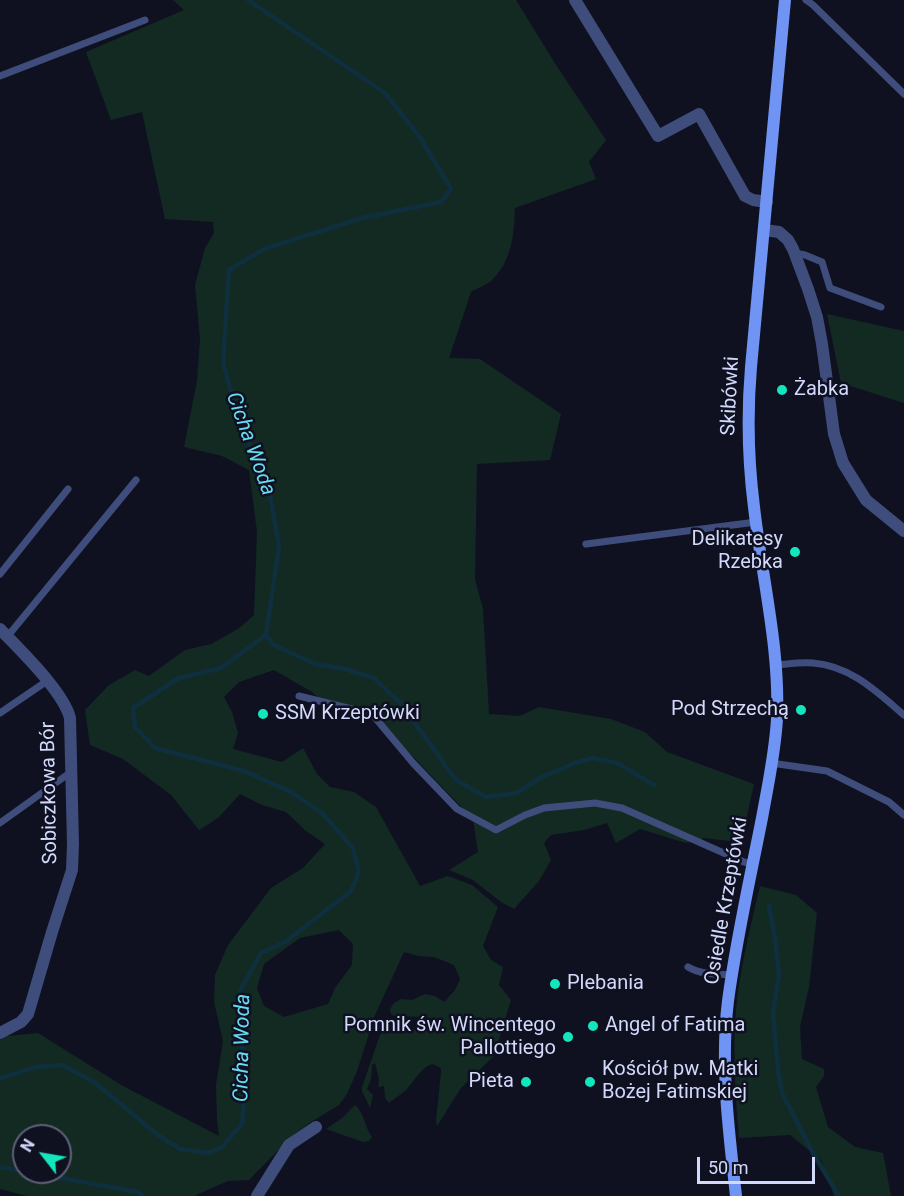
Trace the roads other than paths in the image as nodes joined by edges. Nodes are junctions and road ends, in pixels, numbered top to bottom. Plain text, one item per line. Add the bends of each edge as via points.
1 (575, 0) edge
2 (785, 0) edge
3 (806, 0) edge
4 (146, 20) dead end
5 (0, 76) edge
6 (904, 94) edge
7 (767, 202) junction
8 (764, 230) junction
9 (795, 253) junction
10 (881, 307) dead end
11 (136, 480) dead end
12 (68, 489) dead end
13 (756, 522) junction
14 (904, 531) edge
15 (586, 544) dead end
16 (0, 574) edge
17 (4, 633) edge
18 (776, 665) junction
19 (47, 681) junction
20 (299, 696) dead end
21 (0, 713) edge
22 (904, 715) edge
23 (771, 764) junction
24 (70, 772) junction
25 (766, 793) joint
26 (904, 815) edge
27 (0, 822) edge
28 (753, 864) junction
29 (688, 967) dead end
30 (732, 975) junction
31 (0, 1033) edge
32 (316, 1127) dead end
33 (257, 1196) edge
34 (735, 1196) edge

1 - 7 street via 658,136 699,114 745,196
2 - 7 main road, Skibówki
3 - 6 lane
4 - 5 lane
7 - 8 main road, Skibówki
8 - 9 street via 783,235
8 - 13 main road, Skibówki via 749,402 749,456
9 - 10 lane via 822,262 830,288
9 - 14 street via 817,317 834,434 843,463 866,500
11 - 17 lane
12 - 16 lane
13 - 15 lane
13 - 18 main road, Skibówki
17 - 19 street, Sobiczkowa Bór
18 - 22 lane via 813,663 841,669 866,683
18 - 23 main road, Skibówki via 777,719
19 - 21 lane
19 - 24 street, Sobiczkowa Bór via 68,708
20 - 28 lane via 372,714 457,809 496,830 544,808 595,803 622,808
23 - 25 main road, Skibówki
23 - 26 lane via 826,771 889,802
24 - 27 lane
24 - 31 street, Sobiczkowa Bór via 72,870 28,1014
25 - 28 main road, Osiedle Krzeptówki
28 - 30 main road, Osiedle Krzeptówki
29 - 30 lane
30 - 34 main road, Osiedle Krzeptówki via 725,1054
32 - 33 street via 290,1145

